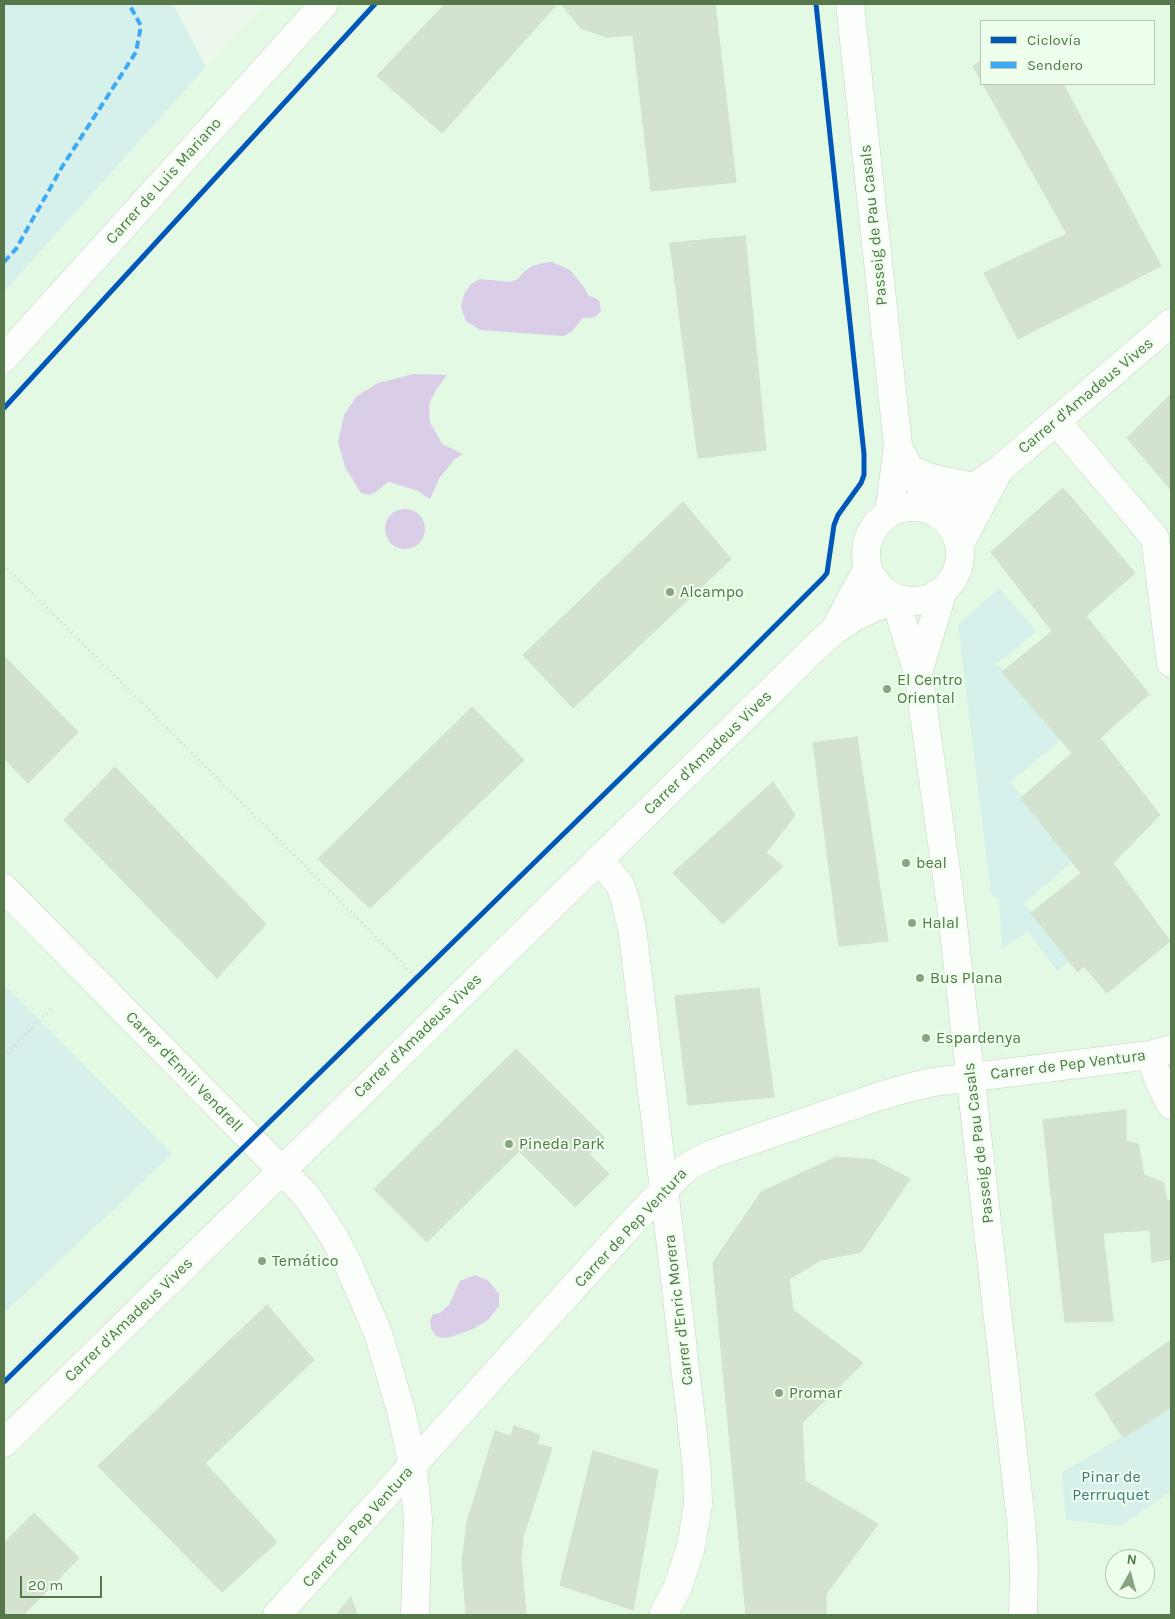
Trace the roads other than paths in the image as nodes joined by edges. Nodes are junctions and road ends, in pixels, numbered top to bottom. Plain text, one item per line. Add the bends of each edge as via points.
1 (324, 4) edge
2 (850, 4) edge
3 (1171, 323) edge
4 (4, 358) edge
5 (1056, 421) junction
6 (904, 458) junction
7 (1000, 469) junction
8 (973, 487) junction
9 (889, 513) junction
10 (941, 516) junction
11 (960, 544) junction
12 (868, 568) junction
13 (944, 591) junction
14 (898, 599) junction
15 (844, 624) junction
16 (910, 647) junction
17 (1171, 663) edge
18 (918, 673) junction
19 (599, 859) junction
20 (4, 888) edge
21 (1160, 1052) edge
22 (971, 1077) junction
23 (1171, 1105) edge
24 (281, 1171) junction
25 (664, 1189) junction
26 (4, 1443) edge
27 (413, 1466) junction
28 (277, 1615) edge
29 (416, 1615) edge
30 (663, 1615) edge
31 (1023, 1615) edge

1 - 4 street, Carrer de Luis Mariano
2 - 6 street, Passeig de Pau Casals
3 - 5 street, Carrer d'Amadeus Vives
5 - 7 street, Carrer d'Amadeus Vives
5 - 17 street via 1155,538
6 - 8 street via 931,478
6 - 9 street, Passeig de Pau Casals
6 - 10 street, Passeig de Pau Casals
7 - 8 street, Carrer d'Amadeus Vives
7 - 11 street, Carrer d'Amadeus Vives
8 - 10 street, Carrer d'Amadeus Vives via 954,500
9 - 10 street via 914,506
9 - 12 street via 877,523 869,537 866,552
10 - 11 street via 954,530
11 - 13 street via 958,570
12 - 14 street via 883,590
12 - 15 street, Carrer d'Amadeus Vives
13 - 14 street via 922,600
13 - 18 street, Passeig de Pau Casals
14 - 15 street, Carrer d'Amadeus Vives
14 - 16 street, Passeig de Pau Casals
15 - 16 street via 884,628
15 - 19 street, Carrer d'Amadeus Vives
16 - 18 street, Passeig de Pau Casals
18 - 22 street, Passeig de Pau Casals
19 - 24 street, Carrer d'Amadeus Vives
19 - 25 street, Carrer d'Enric Morera via 620,885 632,928
20 - 24 street, Carrer d'Emili Vendrell
21 - 22 street, Carrer de Pep Ventura
21 - 23 street via 1159,1081
22 - 25 street, Carrer de Pep Ventura via 934,1082 880,1096 712,1154 689,1166
22 - 31 street, Passeig de Pau Casals via 1022,1521
24 - 26 street, Carrer d'Amadeus Vives
24 - 27 street, Carrer d'Emili Vendrell via 304,1193 322,1217 364,1298 390,1367
25 - 27 street, Carrer de Pep Ventura
25 - 30 street, Carrer d'Enric Morera via 698,1488 696,1523 686,1567
27 - 28 street, Carrer de Pep Ventura
27 - 29 street, Carrer d'Emili Vendrell via 418,1519

